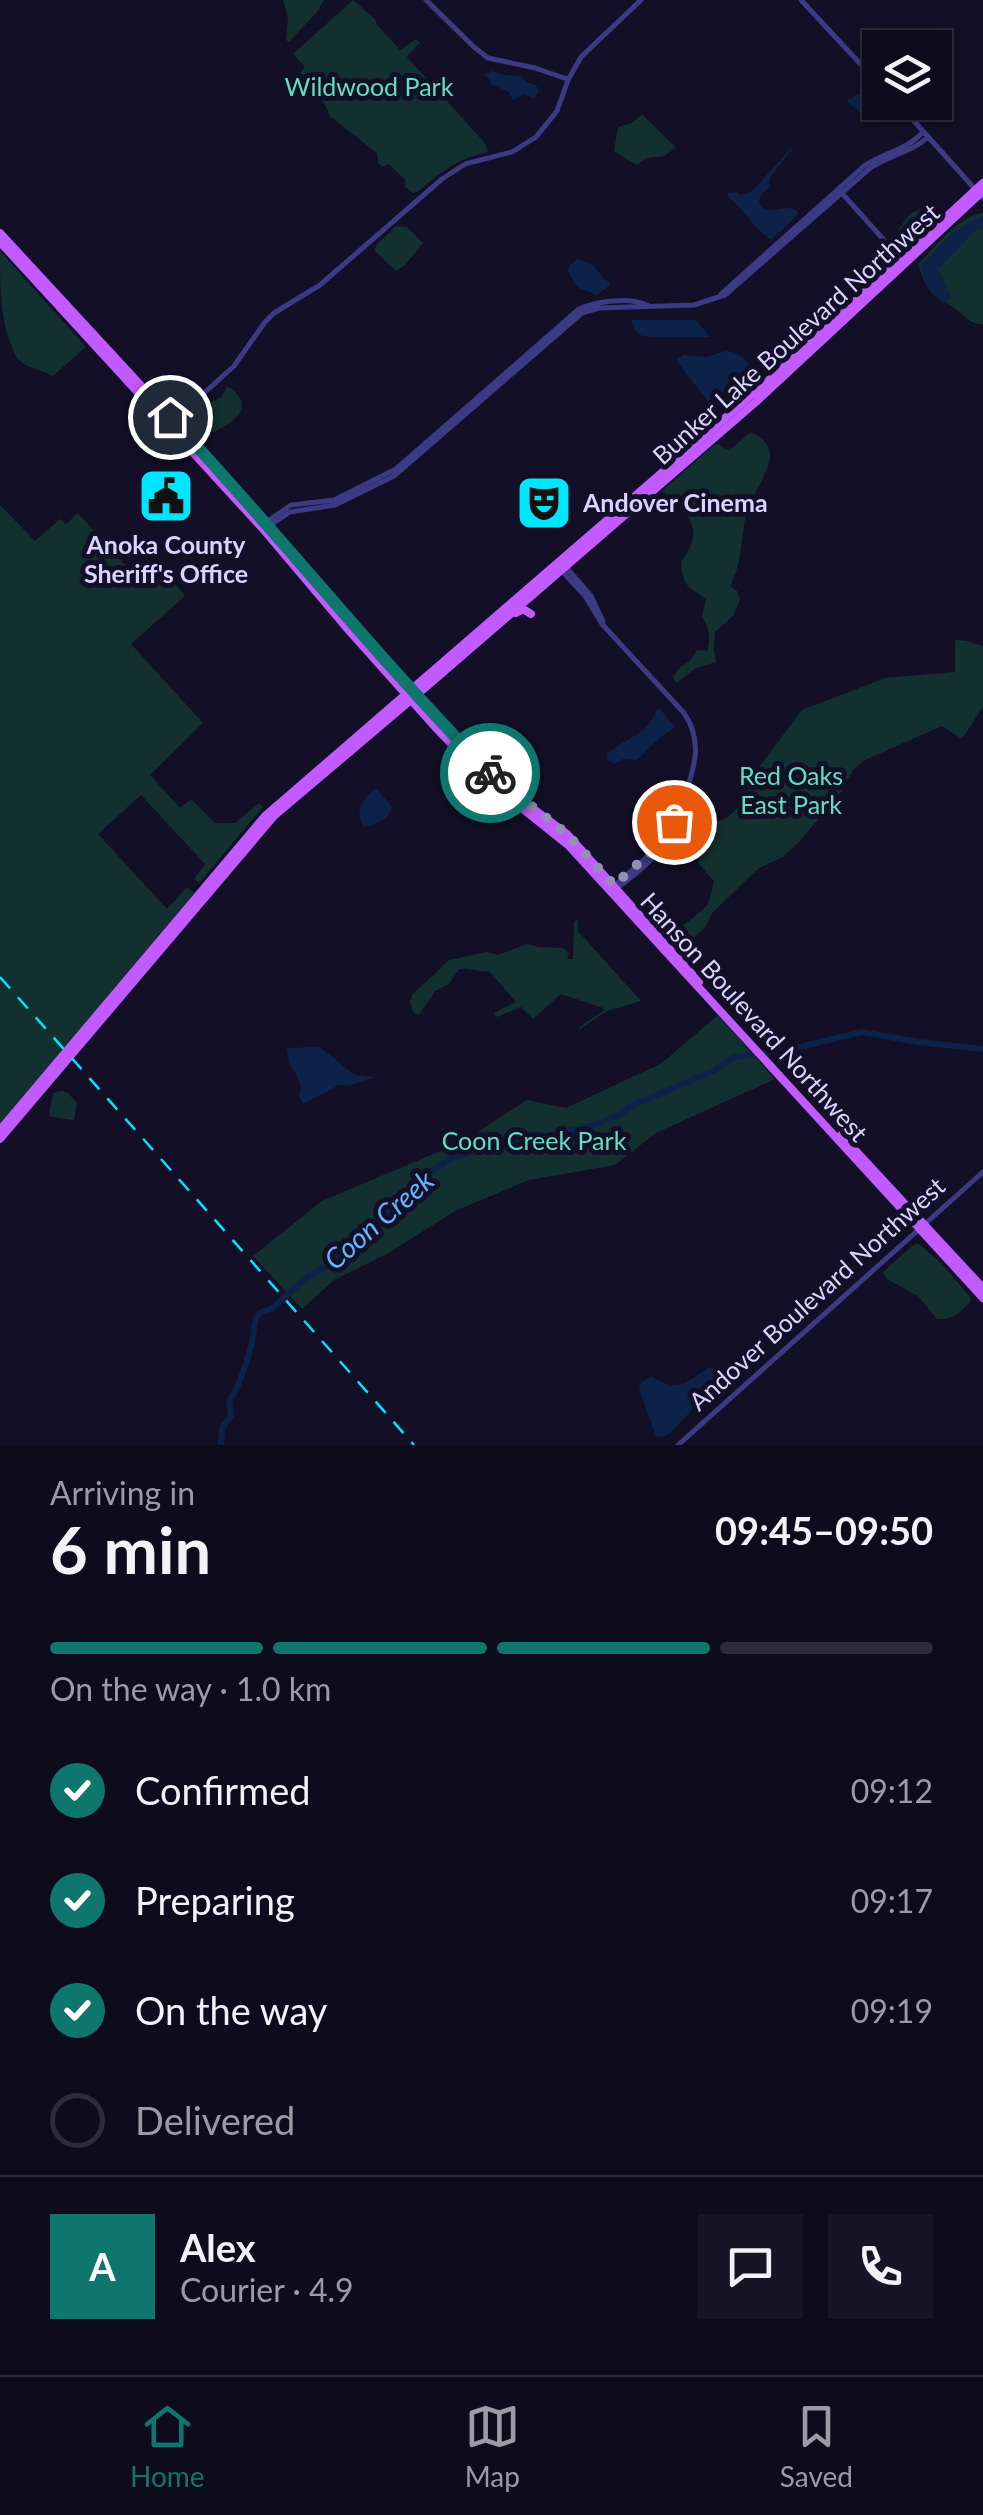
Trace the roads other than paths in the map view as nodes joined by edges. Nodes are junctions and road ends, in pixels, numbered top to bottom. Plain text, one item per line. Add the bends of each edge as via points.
1 (426, 0) edge
2 (641, 0) edge
3 (802, 0) edge
4 (862, 65) edge
5 (568, 80) junction
6 (912, 120) edge
7 (926, 135) junction
8 (840, 191) junction
9 (981, 191) edge
10 (0, 234) edge
11 (0, 242) edge
12 (901, 258) junction
13 (171, 423) junction
14 (266, 526) junction
15 (563, 568) junction
16 (531, 614) dead end
17 (496, 626) junction
18 (411, 694) junction
19 (616, 887) junction
20 (170, 926) junction
21 (142, 969) junction
22 (0, 1130) edge
23 (0, 1139) edge
24 (983, 1172) edge
25 (922, 1226) junction
26 (983, 1288) edge
27 (983, 1298) edge
28 (678, 1445) edge

1 - 5 street via 488,58
2 - 5 street via 586,51
3 - 4 street
5 - 13 street via 555,115 536,137 442,179 320,285 274,313 234,366
6 - 7 street
7 - 8 street via 916,148 870,165
7 - 9 street
8 - 12 street
8 - 14 street via 720,296 694,305 592,309 565,323 394,476
9 - 12 main road, Bunker Lake Boulevard Northwest
9 - 15 main road, Bunker Lake Boulevard Northwest via 756,401
10 - 13 main road, Hanson Boulevard Northwest
11 - 13 main road, Hanson Boulevard Northwest
12 - 18 main road, Bunker Lake Boulevard Northwest
13 - 14 main road, Hanson Boulevard Northwest
14 - 18 main road, Hanson Boulevard Northwest
15 - 17 main road, Bunker Lake Boulevard Northwest
15 - 19 street via 694,733 696,761 678,816
16 - 17 main road via 521,609
17 - 18 main road, Bunker Lake Boulevard Northwest
18 - 19 main road, Hanson Boulevard Northwest via 495,779 567,834
18 - 20 main road, Bunker Lake Boulevard Northwest via 276,805
18 - 21 main road, Bunker Lake Boulevard Northwest via 274,816
19 - 25 main road, Hanson Boulevard Northwest
20 - 21 street
20 - 22 main road, Bunker Lake Boulevard Northwest
21 - 23 main road, Bunker Lake Boulevard Northwest
24 - 25 street, Andover Boulevard Northwest
25 - 26 main road, Hanson Boulevard Northwest
25 - 27 main road, Hanson Boulevard Northwest
25 - 28 street, Andover Boulevard Northwest

